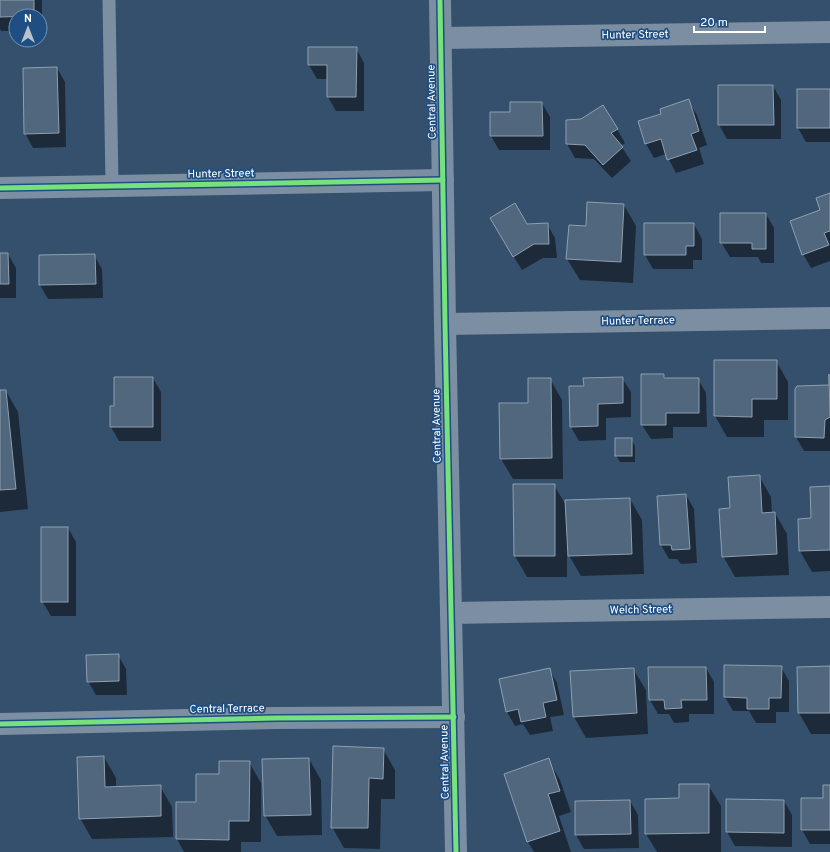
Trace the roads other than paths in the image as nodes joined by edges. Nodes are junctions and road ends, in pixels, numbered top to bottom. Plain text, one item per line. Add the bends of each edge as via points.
1 (109, 0) edge
2 (440, 0) edge
3 (830, 32) edge
4 (441, 38) junction
5 (443, 180) junction
6 (112, 186) junction
7 (0, 188) edge
8 (830, 318) edge
9 (445, 324) junction
10 (830, 607) edge
11 (451, 613) junction
12 (454, 717) junction
13 (0, 724) edge
14 (456, 852) edge

1 - 6 lane
2 - 4 street, Central Avenue
3 - 4 street, Hunter Street
4 - 5 street, Central Avenue
5 - 6 street, Hunter Street
5 - 9 street, Central Avenue
6 - 7 street, Hunter Street
8 - 9 street, Hunter Terrace
9 - 11 street, Central Avenue
10 - 11 street, Welch Street
11 - 12 street, Central Avenue
12 - 13 street, Central Terrace
12 - 14 street, Central Avenue

